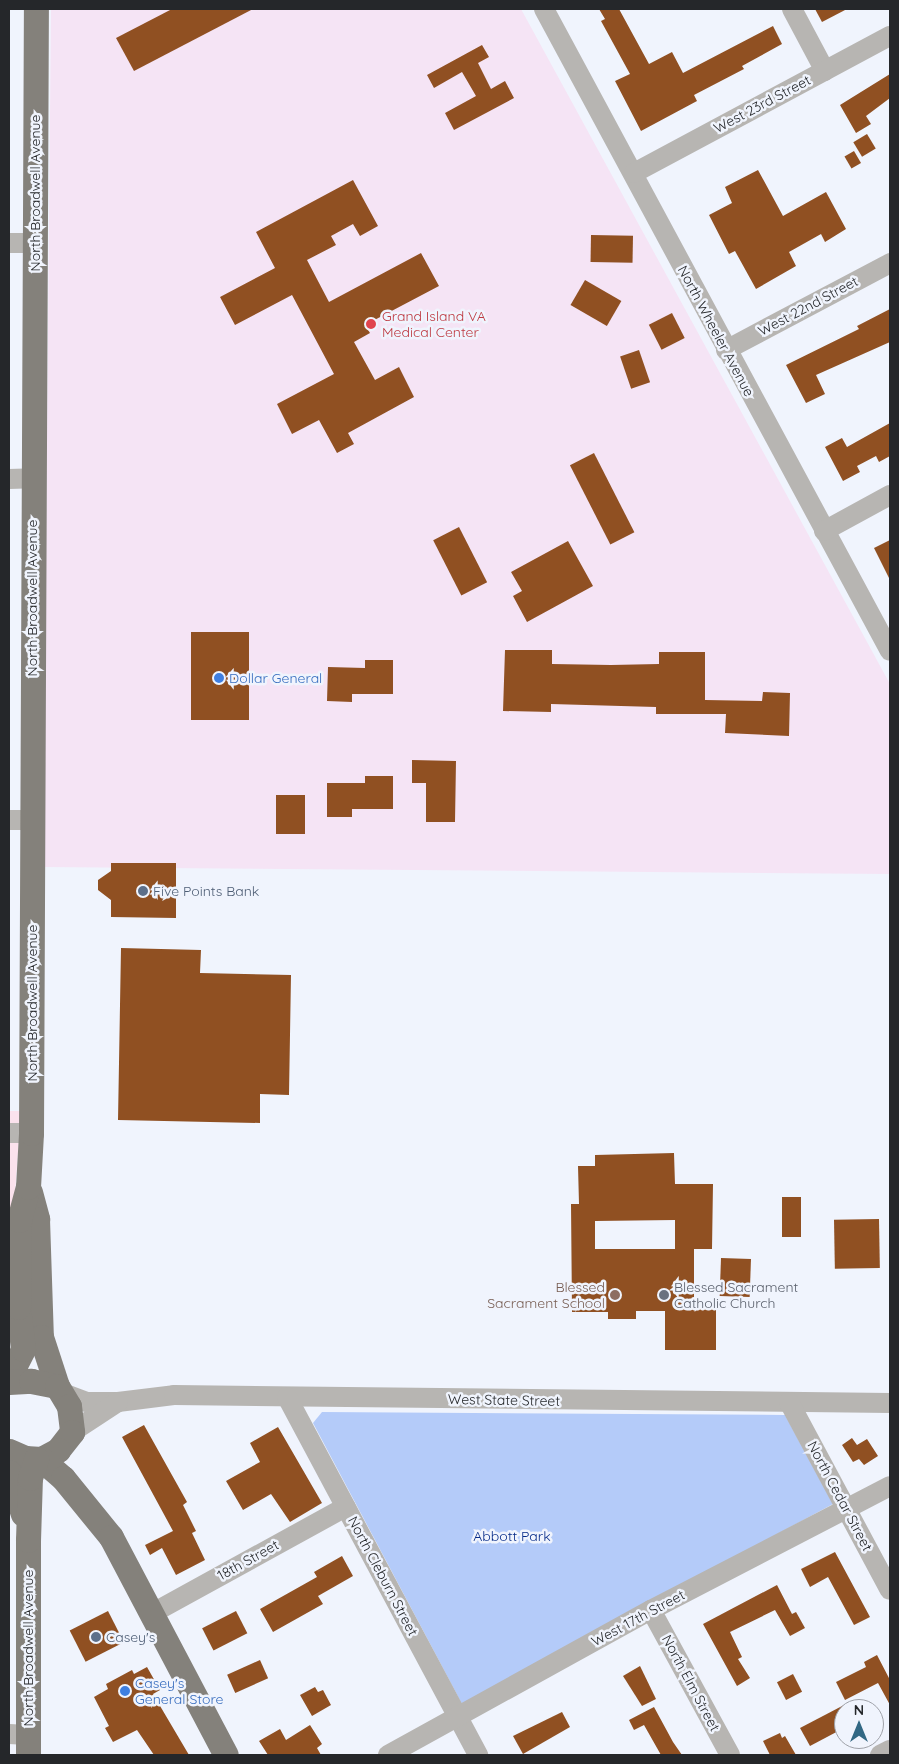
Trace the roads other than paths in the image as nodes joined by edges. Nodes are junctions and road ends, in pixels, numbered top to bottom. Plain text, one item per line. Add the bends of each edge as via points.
1 (36, 9) edge
2 (544, 9) edge
3 (792, 9) edge
4 (890, 36) edge
5 (825, 71) junction
6 (634, 173) junction
7 (9, 243) edge
8 (35, 243) junction
9 (890, 263) edge
10 (726, 350) junction
11 (9, 478) edge
12 (33, 478) junction
13 (890, 495) edge
14 (824, 531) junction
15 (890, 651) edge
16 (20, 820) edge
17 (20, 1133) edge
18 (28, 1187) junction
19 (9, 1377) edge
20 (9, 1382) edge
21 (60, 1390) junction
22 (286, 1397) junction
23 (118, 1402) junction
24 (789, 1402) junction
25 (890, 1402) edge
26 (70, 1436) junction
27 (9, 1451) edge
28 (39, 1459) junction
29 (9, 1472) edge
30 (890, 1486) edge
31 (346, 1507) junction
32 (846, 1508) junction
33 (112, 1537) junction
34 (28, 1540) junction
35 (890, 1590) edge
36 (651, 1610) junction
37 (150, 1614) junction
38 (458, 1717) junction
39 (21, 1741) edge
40 (890, 1750) edge
41 (226, 1755) edge
42 (388, 1755) edge
43 (478, 1755) edge
44 (730, 1755) edge
45 (880, 1755) edge

1 - 8 main road, North Broadwell Avenue
2 - 6 street, North Wheeler Avenue
3 - 5 street
4 - 5 street, West 23rd Street
5 - 6 street, West 23rd Street
6 - 10 street, North Wheeler Avenue
7 - 8 street
8 - 12 main road, North Broadwell Avenue
9 - 10 street, West 22nd Street
10 - 14 street, North Wheeler Avenue
11 - 12 street
12 - 16 main road, North Broadwell Avenue
13 - 14 street
14 - 15 street, North Wheeler Avenue
16 - 17 main road, North Broadwell Avenue
17 - 18 main road, North Broadwell Avenue
18 - 19 main road, North Broadwell Avenue via 20,1220 18,1307 22,1349
18 - 21 main road, North Broadwell Avenue via 37,1219 41,1337
20 - 21 main road via 31,1381
21 - 23 street, West State Street via 81,1401
21 - 26 main road, North Broadwell Avenue via 69,1406
22 - 23 street, West State Street via 166,1395
22 - 24 street, West State Street
22 - 31 street, North Cleburn Street
23 - 26 street, West State Street
24 - 25 street, West State Street
24 - 32 street, North Cedar Street
26 - 28 main road via 58,1450
26 - 33 main road, North Broadwell Avenue via 74,1465 108,1513
27 - 28 main road
28 - 33 main road via 63,1478
28 - 34 main road, North Broadwell Avenue via 30,1478
29 - 34 main road, North Broadwell Avenue
30 - 32 street, West 17th Street
31 - 37 street, 18th Street
31 - 38 street, North Cleburn Street
32 - 35 street, North Cedar Street
32 - 36 street, West 17th Street
33 - 37 main road
34 - 39 main road, North Broadwell Avenue
36 - 38 street, West 17th Street
36 - 44 street, North Elm Street
37 - 41 main road
38 - 42 street, West 17th Street
38 - 43 street, North Cleburn Street
40 - 45 street

